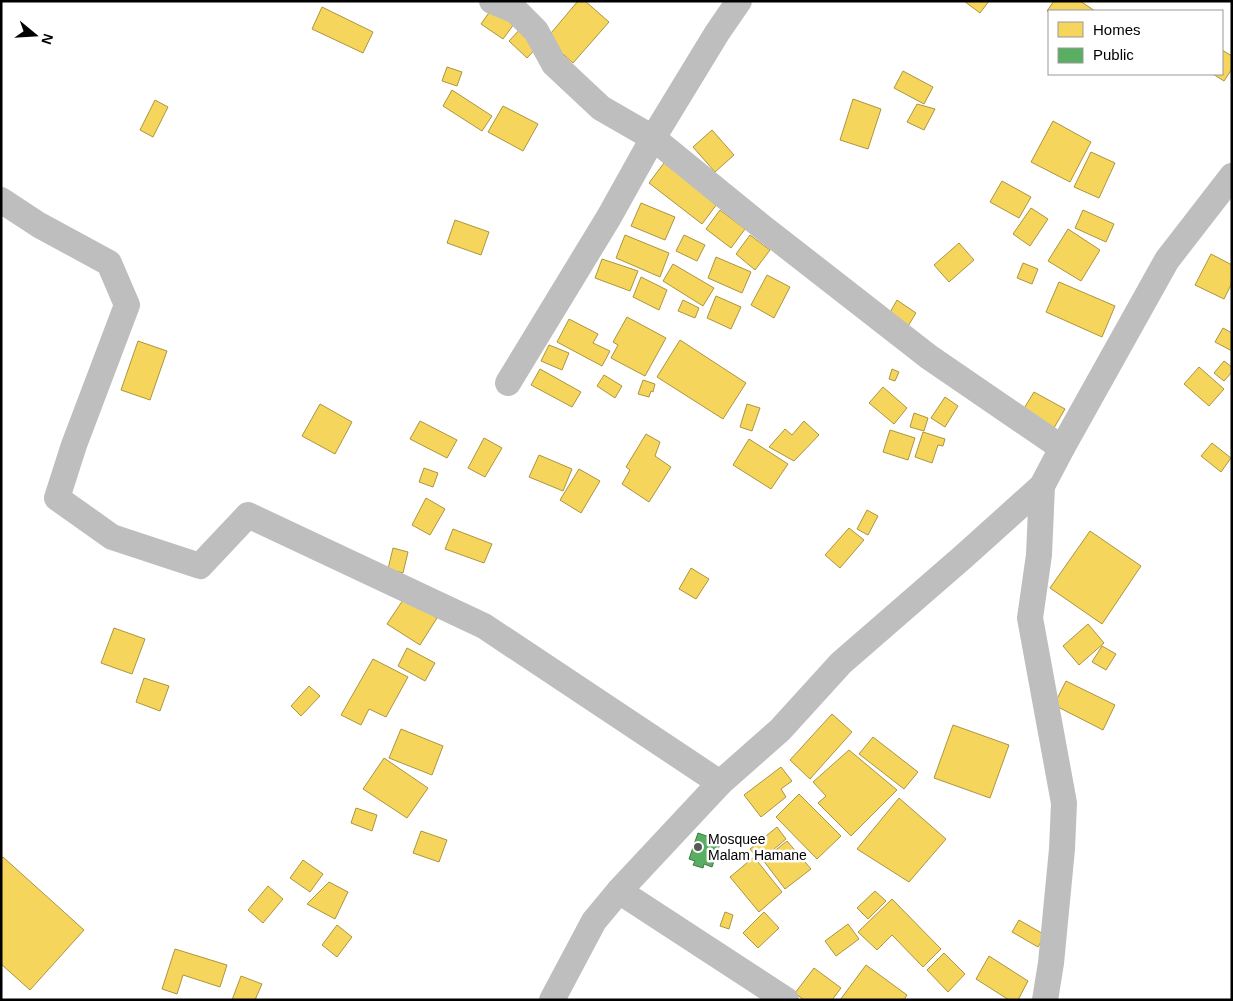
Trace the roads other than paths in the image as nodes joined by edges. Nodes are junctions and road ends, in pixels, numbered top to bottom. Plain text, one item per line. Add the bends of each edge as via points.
1 (492, 1) edge
2 (739, 1) edge
3 (652, 138) junction
4 (1232, 176) edge
5 (1, 200) edge
6 (508, 383) dead end
7 (1062, 448) junction
8 (1042, 486) junction
9 (720, 783) junction
10 (619, 891) junction
11 (552, 1000) edge
12 (786, 1000) edge
13 (1045, 1000) edge

1 - 3 street via 516,11 536,31 554,64 601,108
2 - 3 street
3 - 6 street via 609,217
3 - 7 street via 929,357
4 - 7 street via 1167,260
5 - 9 street via 39,226 109,263 127,305 57,498 112,537 200,566 248,515 484,626
7 - 8 street
8 - 9 street via 841,663 780,730
8 - 13 street via 1039,556 1030,618 1064,803 1062,859
9 - 10 street
10 - 11 street via 594,921
10 - 12 street

